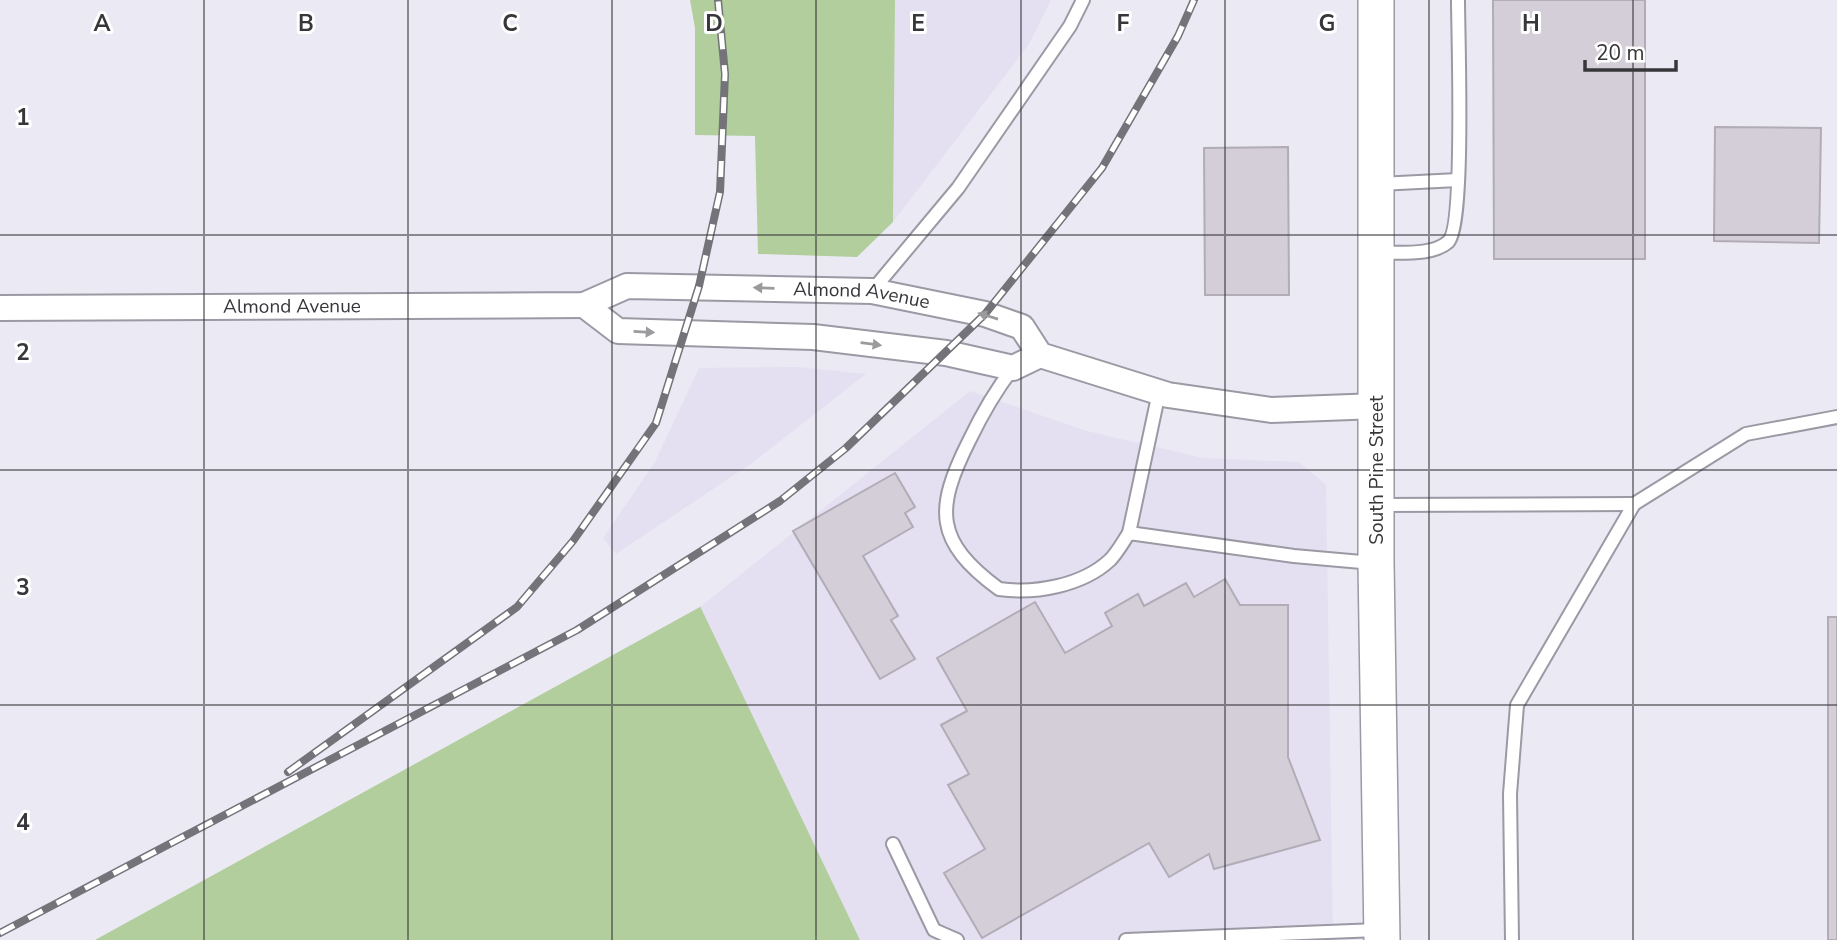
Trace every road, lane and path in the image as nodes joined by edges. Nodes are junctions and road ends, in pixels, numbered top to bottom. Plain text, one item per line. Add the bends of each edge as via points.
1 (1083, 0) edge
2 (1376, 0) edge
3 (1458, 0) edge
4 (1458, 180) junction
5 (1376, 184) junction
6 (1375, 254) junction
7 (872, 291) junction
8 (584, 305) junction
9 (0, 308) edge
10 (1040, 355) junction
11 (1013, 368) junction
12 (1159, 392) junction
13 (1378, 406) junction
14 (1837, 417) edge
15 (1634, 504) junction
16 (1376, 505) junction
17 (1129, 533) junction
18 (1376, 563) junction
19 (893, 844) dead end
20 (1382, 935) edge
21 (957, 940) edge
22 (1126, 940) edge
23 (1512, 940) edge

1 - 7 lane via 1070,26 958,188
2 - 5 main road, South Pine Street
3 - 4 lane
4 - 5 lane
4 - 6 lane via 1450,241 1436,250
5 - 6 main road, South Pine Street
6 - 13 main road, South Pine Street
7 -> 8 street, Almond Avenue via 627,286
10 -> 7 street, Almond Avenue via 1022,327 985,314
8 - 9 street, Almond Avenue
8 -> 11 street via 618,331 813,337 946,353
10 - 11 street
10 - 12 street
11 - 17 lane via 991,396 948,482 947,525 962,556 999,589 1041,590 1089,575 1110,560
12 - 13 street via 1270,410
12 - 17 lane
13 - 16 main road, South Pine Street
14 - 15 lane via 1746,434
15 - 16 lane
15 - 23 lane via 1517,705 1510,794
16 - 18 main road, South Pine Street
17 - 18 lane
18 - 20 main road, South Pine Street
19 - 21 lane via 934,930
20 - 22 lane

